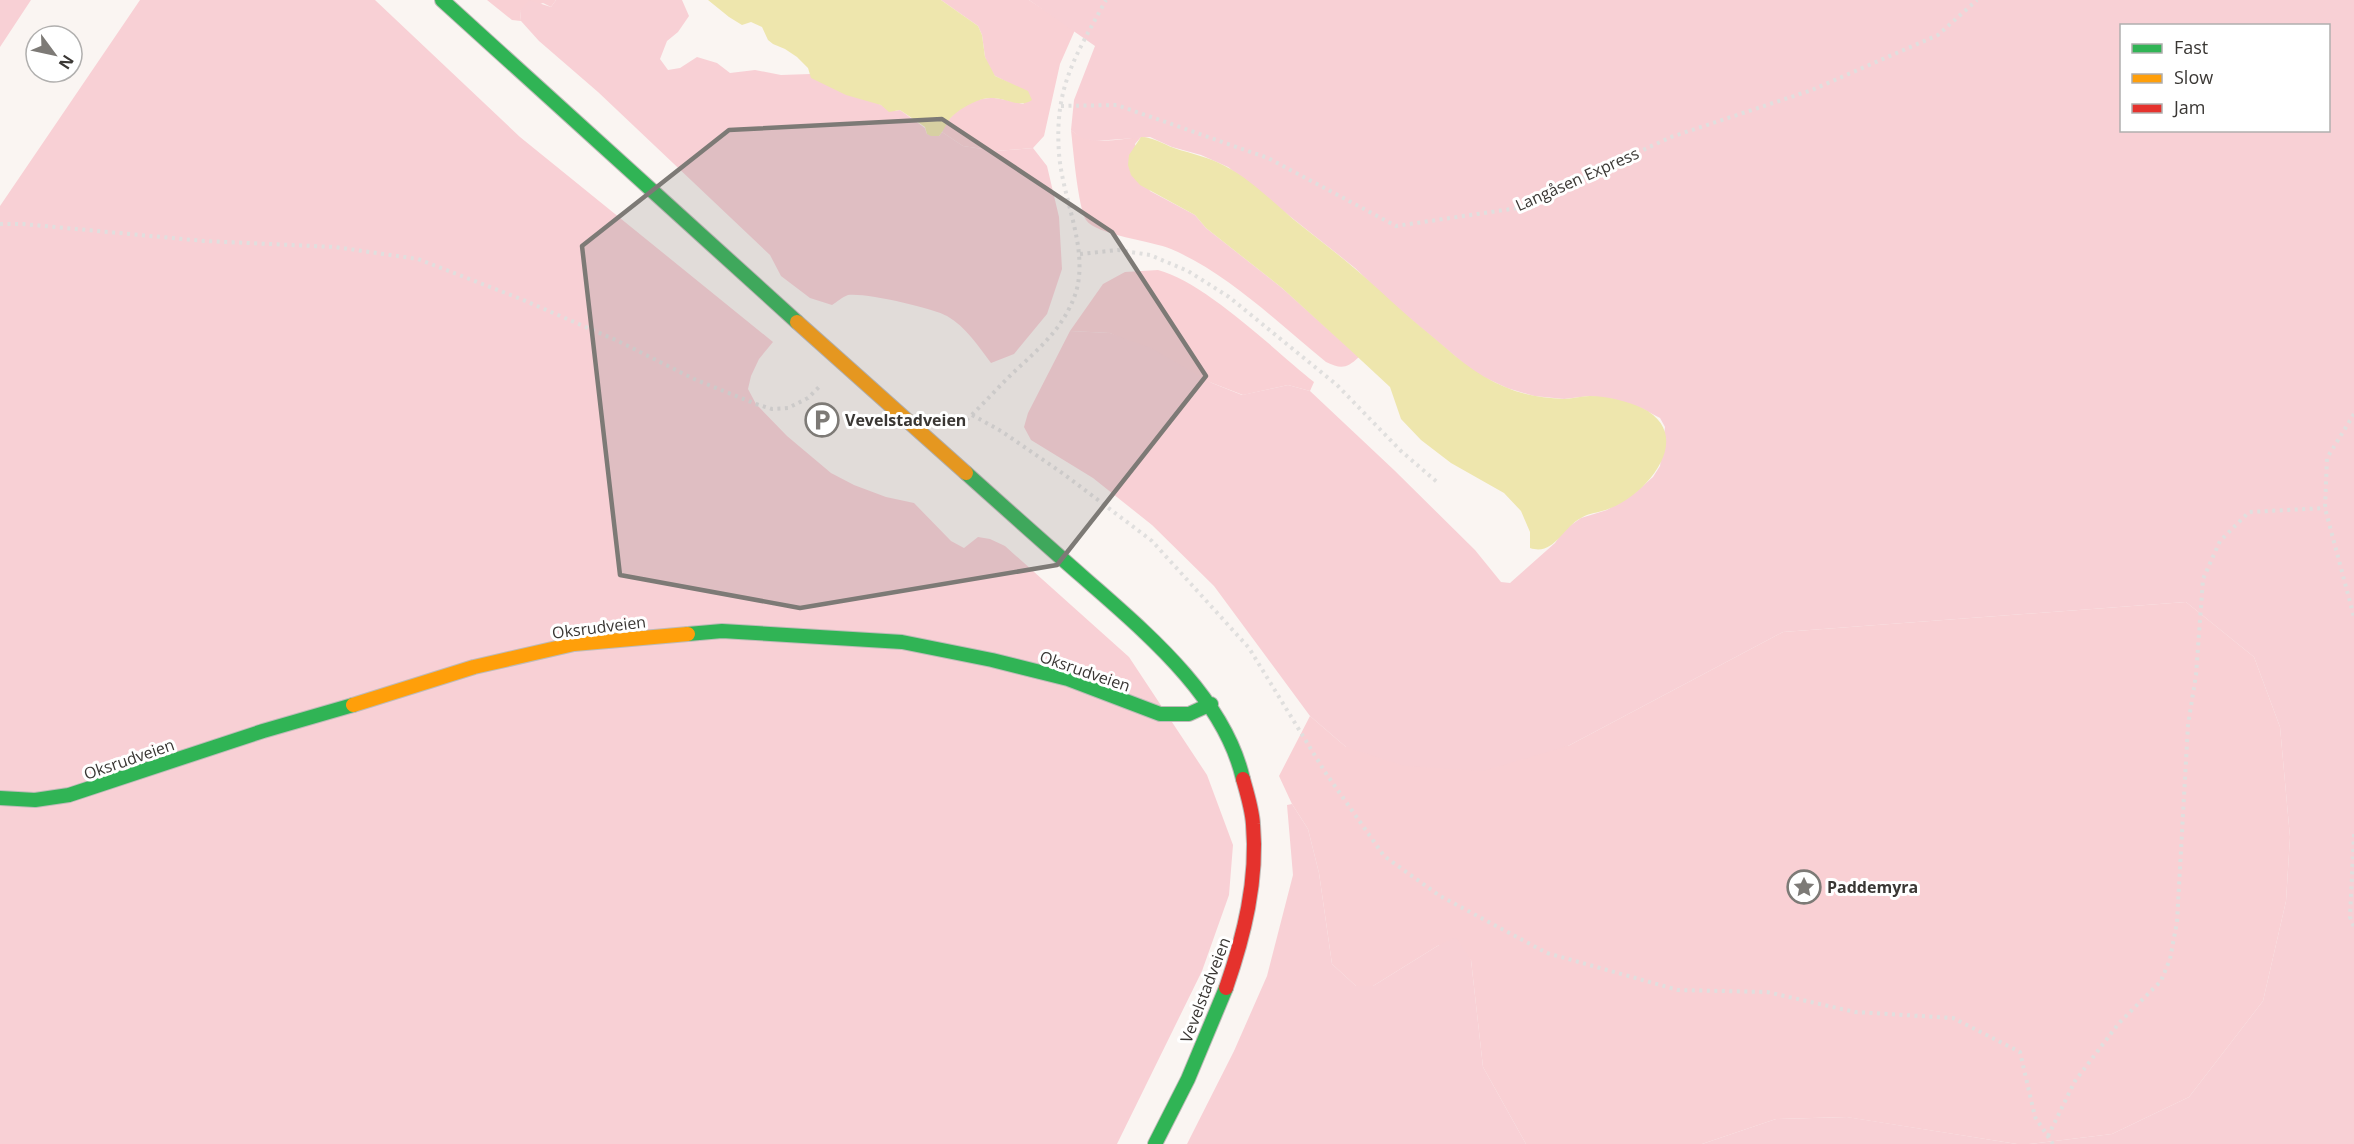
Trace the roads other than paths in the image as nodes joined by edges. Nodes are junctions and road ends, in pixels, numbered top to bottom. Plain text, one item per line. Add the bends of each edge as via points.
1 (442, 0) edge
2 (1211, 704) junction
3 (0, 798) edge
4 (1155, 1144) edge

1 - 2 main road, Vevelstadveien via 1172,656
2 - 3 main road, Oksrudveien via 1189,714 1160,714 1068,679 902,642 722,631 642,637 574,644 474,667 69,795 35,800
2 - 4 main road, Vevelstadveien via 1237,753 1251,803 1256,846 1253,892 1229,983

